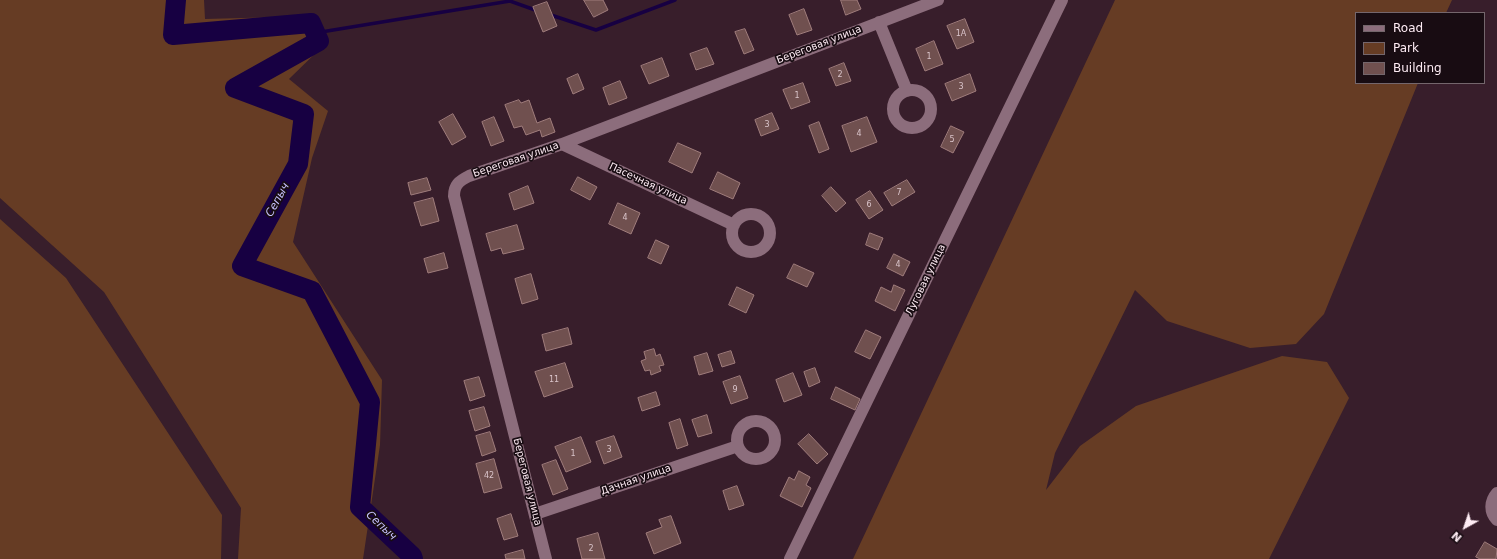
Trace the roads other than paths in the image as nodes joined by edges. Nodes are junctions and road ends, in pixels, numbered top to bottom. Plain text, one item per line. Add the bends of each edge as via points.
1 (938, 0) edge
2 (1062, 0) edge
3 (879, 22) junction
4 (907, 91) dead end
5 (562, 144) junction
6 (734, 225) dead end
7 (738, 446) dead end
8 (1497, 493) edge
9 (535, 514) junction
10 (1497, 520) edge
11 (546, 559) edge
12 (790, 559) edge

1 - 3 street, Береговая улица
2 - 12 street, Луговая улица
3 - 4 street
3 - 5 street, Береговая улица
5 - 6 street, Пасечная улица
5 - 9 street, Береговая улица via 469,176 454,188 457,209
7 - 9 street, Дачная улица
8 - 10 street via 1491,505
9 - 11 street, Береговая улица

